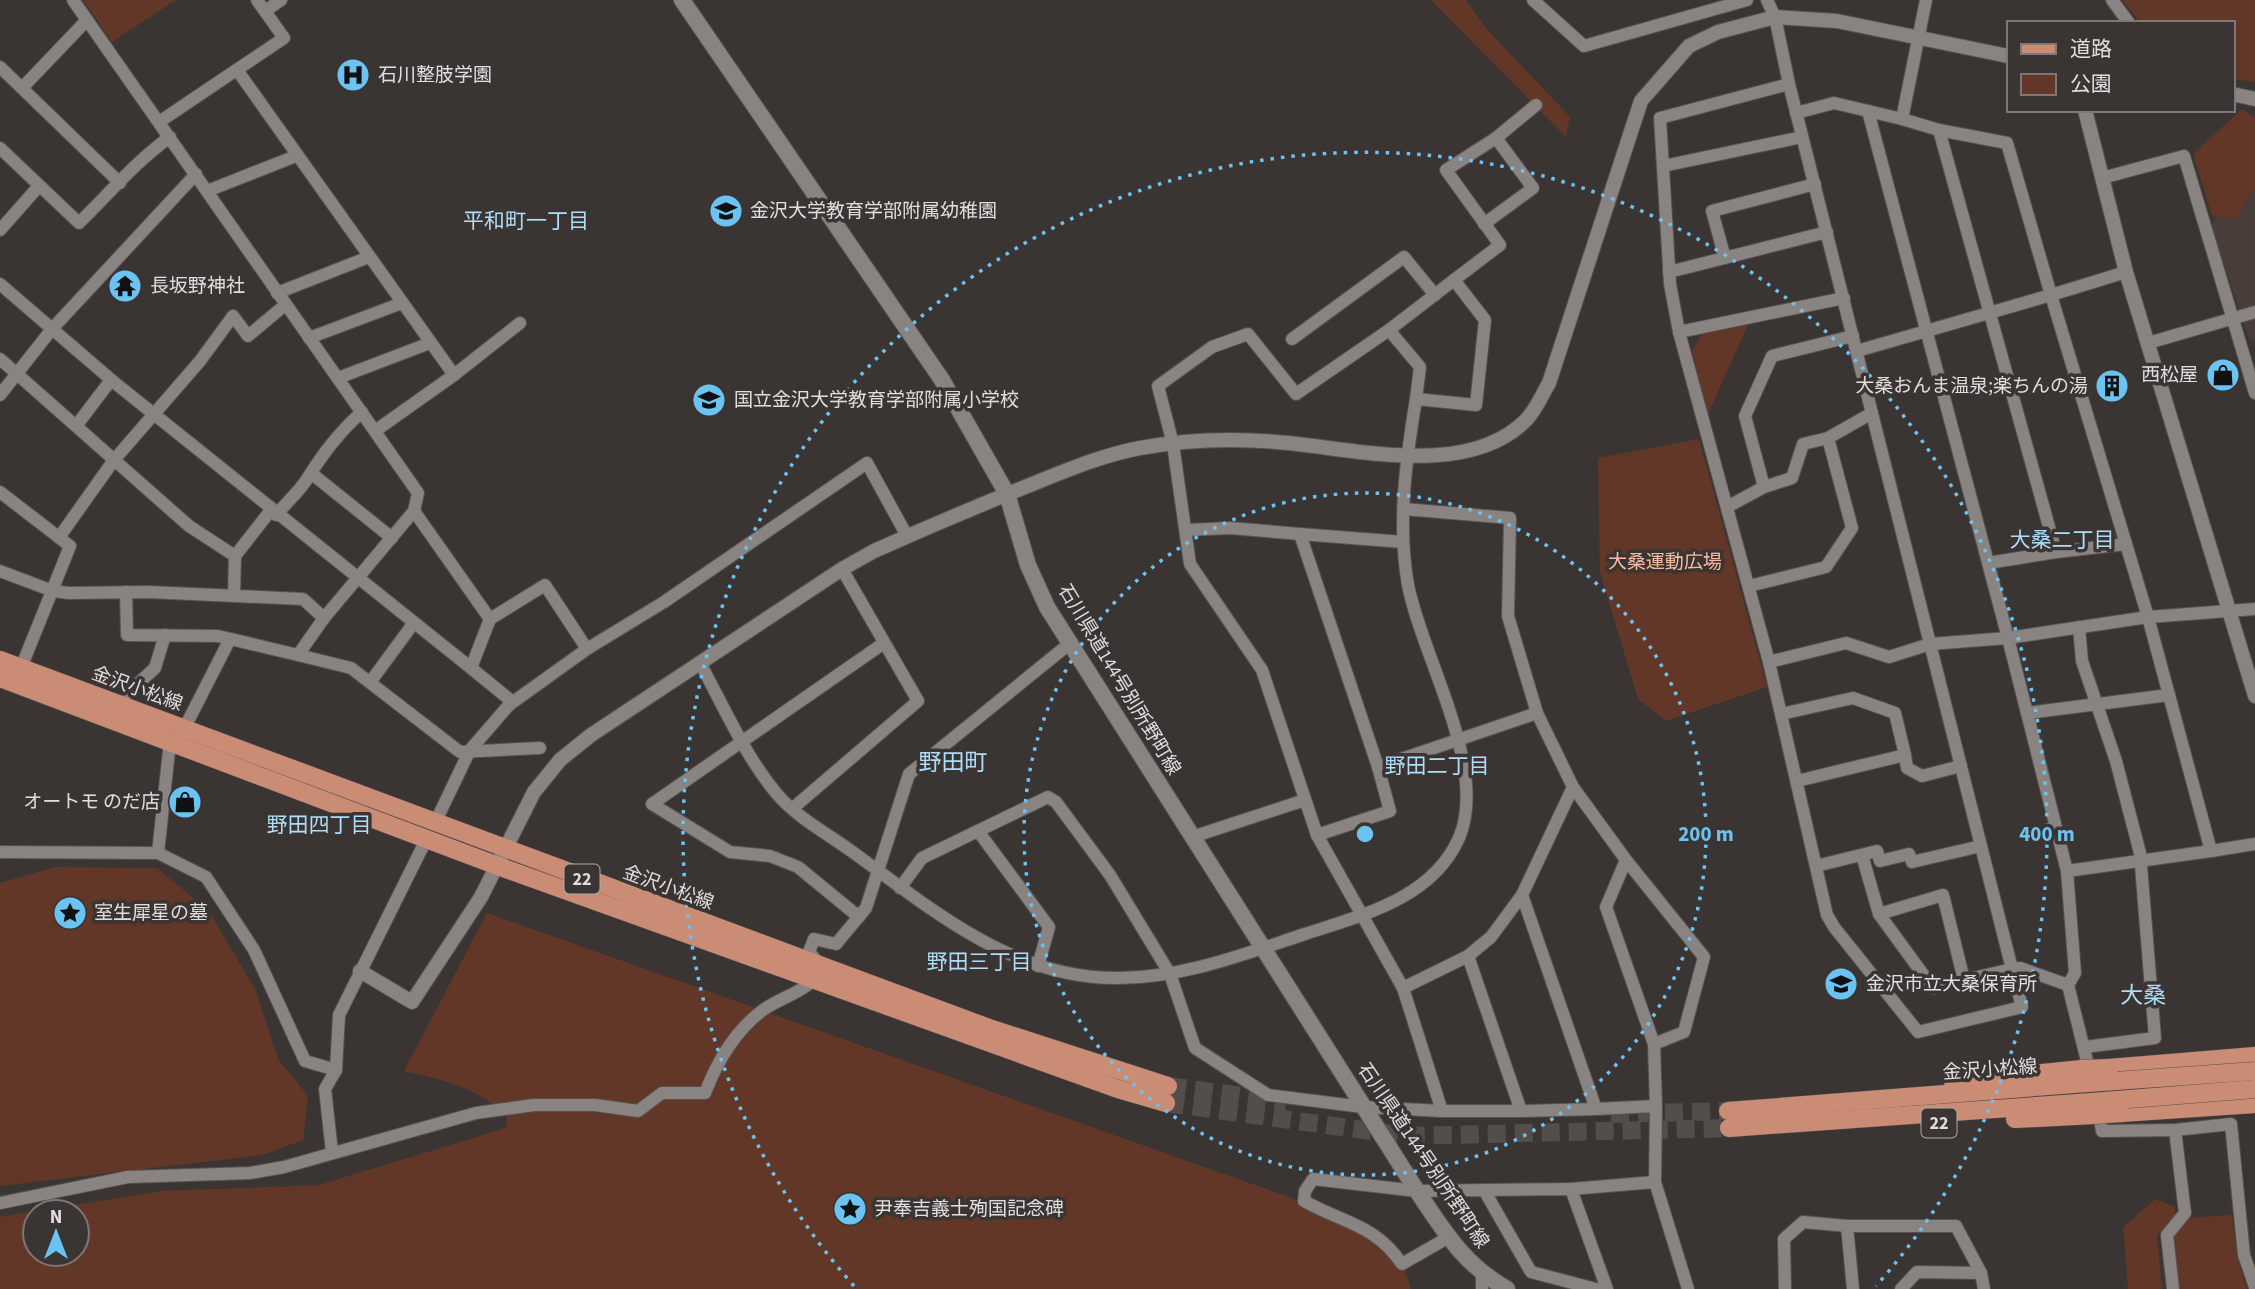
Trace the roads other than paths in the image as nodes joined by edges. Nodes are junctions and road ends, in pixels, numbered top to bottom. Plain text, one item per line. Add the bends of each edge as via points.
1 (73, 0) edge
2 (281, 0) edge
3 (682, 0) edge
4 (1532, 0) edge
5 (1747, 0) edge
6 (1767, 0) edge
7 (1926, 0) edge
8 (2112, 0) edge
9 (261, 6) edge
10 (1775, 17) junction
11 (87, 20) junction
12 (2128, 21) edge
13 (1919, 38) junction
14 (2007, 56) edge
15 (0, 67) edge
16 (237, 70) junction
17 (1789, 84) junction
18 (22, 88) junction
19 (2234, 94) edge
20 (2255, 99) edge
21 (1536, 105) dead end
22 (1868, 111) junction
23 (2086, 112) edge
24 (1796, 113) junction
25 (1902, 119) junction
26 (159, 121) junction
27 (1939, 130) junction
28 (170, 137) junction
29 (1802, 137) junction
30 (1496, 138) junction
31 (0, 148) edge
32 (296, 156) junction
33 (1663, 166) junction
34 (196, 174) junction
35 (2102, 178) junction
36 (120, 183) junction
37 (1815, 184) junction
38 (40, 186) junction
39 (207, 191) junction
40 (1484, 224) junction
41 (0, 230) edge
42 (1827, 232) junction
43 (369, 257) junction
44 (1725, 258) junction
45 (1669, 272) junction
46 (2126, 272) junction
47 (1454, 280) junction
48 (0, 284) edge
49 (277, 293) junction
50 (1436, 295) junction
51 (2051, 295) junction
52 (1844, 298) junction
53 (402, 303) junction
54 (285, 305) junction
55 (2255, 312) edge
56 (1990, 313) junction
57 (2233, 319) junction
58 (520, 323) dead end
59 (52, 329) junction
60 (1390, 330) junction
61 (1926, 331) junction
62 (1679, 332) junction
63 (1853, 336) junction
64 (309, 338) junction
65 (1292, 339) dead end
66 (430, 343) junction
67 (2148, 343) junction
68 (1857, 351) junction
69 (0, 359) edge
70 (2251, 363) edge
71 (17, 373) junction
72 (454, 375) junction
73 (338, 378) junction
74 (111, 380) junction
75 (2255, 393) edge
76 (0, 395) edge
77 (1416, 399) junction
78 (362, 412) junction
79 (1872, 413) junction
80 (152, 414) junction
81 (76, 426) junction
82 (375, 430) junction
83 (1828, 438) junction
84 (1173, 444) junction
85 (1407, 457) junction
86 (114, 460) junction
87 (311, 473) junction
88 (1764, 487) junction
89 (0, 492) edge
90 (1007, 495) junction
91 (1727, 507) junction
92 (1404, 509) junction
93 (414, 511) junction
94 (273, 512) junction
95 (1186, 530) junction
96 (1300, 534) junction
97 (60, 536) junction
98 (907, 536) junction
99 (392, 538) junction
100 (1403, 542) junction
101 (2126, 544) junction
102 (2056, 552) junction
103 (235, 556) junction
104 (1988, 563) junction
105 (842, 569) junction
106 (0, 571) edge
107 (356, 580) junction
108 (1749, 586) junction
109 (53, 591) junction
110 (127, 592) junction
111 (234, 596) junction
112 (2255, 609) edge
113 (2230, 611) junction
114 (2148, 617) junction
115 (324, 618) junction
116 (490, 619) junction
117 (413, 624) junction
118 (2079, 627) junction
119 (165, 635) junction
120 (2008, 638) junction
121 (229, 639) junction
122 (884, 643) junction
123 (1069, 644) junction
124 (1930, 645) junction
125 (587, 649) junction
126 (298, 655) junction
127 (0, 660) edge
128 (1769, 662) junction
129 (700, 663) junction
130 (22, 668) junction
131 (471, 668) junction
132 (0, 678) edge
133 (370, 681) junction
134 (128, 692) dead end
135 (2169, 695) junction
136 (2255, 696) edge
137 (2095, 702) junction
138 (509, 705) junction
139 (1537, 713) junction
140 (2027, 713) junction
141 (1781, 714) junction
142 (184, 729) junction
143 (742, 739) junction
144 (170, 741) junction
145 (1457, 741) junction
146 (540, 748) dead end
147 (470, 750) junction
148 (1905, 755) junction
149 (1961, 766) junction
150 (1378, 767) junction
151 (1797, 781) junction
152 (1573, 788) junction
153 (1305, 800) junction
154 (793, 808) junction
155 (431, 830) junction
156 (978, 831) junction
157 (1317, 835) junction
158 (1192, 837) junction
159 (2255, 844) edge
160 (1981, 846) junction
161 (2211, 851) junction
162 (0, 852) edge
163 (158, 853) junction
164 (1862, 855) junction
165 (501, 858) junction
166 (1626, 860) junction
167 (2140, 860) junction
168 (1816, 866) junction
169 (877, 869) junction
170 (2067, 871) junction
171 (901, 887) junction
172 (1522, 895) junction
173 (1879, 914) junction
174 (1360, 916) junction
175 (859, 917) junction
176 (1262, 948) junction
177 (1468, 956) junction
178 (1038, 966) junction
179 (2012, 969) junction
180 (360, 971) junction
181 (820, 974) junction
182 (1170, 974) junction
183 (1964, 980) junction
184 (2068, 985) junction
185 (1403, 988) junction
186 (1654, 1044) junction
187 (2085, 1047) junction
188 (2255, 1056) edge
189 (336, 1070) junction
190 (2255, 1071) edge
191 (2085, 1076) junction
192 (2255, 1089) edge
193 (1167, 1094) tunnel mouth
194 (2255, 1104) edge
195 (1656, 1106) junction
196 (1363, 1107) junction
197 (2093, 1108) junction
198 (1596, 1109) junction
199 (1442, 1111) junction
200 (1521, 1111) junction
201 (2175, 1130) junction
202 (332, 1152) junction
203 (1655, 1182) junction
204 (1571, 1189) junction
205 (1483, 1190) junction
206 (1417, 1191) junction
207 (0, 1202) edge
208 (1847, 1226) junction
209 (1449, 1237) junction
210 (1981, 1273) junction
211 (1482, 1282) edge
212 (2255, 1287) edge
213 (1507, 1289) edge
214 (1596, 1289) edge
215 (1607, 1289) edge
216 (1688, 1289) edge
217 (1785, 1289) edge
218 (1853, 1289) edge
219 (1901, 1289) edge
220 (1984, 1289) edge
221 (2172, 1289) edge

1 - 11 street
2 - 9 street
3 - 90 main road, 石川県道144号別所野町線 via 942,380
4 - 5 street via 1584,46
6 - 10 street
7 - 13 street
8 - 12 street
9 - 16 street via 284,38
10 - 13 street via 1837,20
10 - 17 street
10 - 85 street via 1718,32 1689,46 1642,101 1549,383 1528,418 1498,440 1458,453
11 - 18 street
11 - 26 street
13 - 14 street
13 - 25 street
15 - 18 street
16 - 26 street
16 - 32 street
17 - 24 street
17 - 33 street via 1660,118
18 - 36 street
19 - 20 street
21 - 30 street
22 - 24 street via 1834,103
22 - 25 street
22 - 61 street
23 - 35 street
24 - 29 street
25 - 27 street
26 - 28 street
27 - 51 street via 2007,143
27 - 56 street
28 - 34 street
28 - 36 street via 138,160
29 - 33 street
29 - 37 street
30 - 40 street via 1533,187
30 - 40 street via 1446,170
31 - 38 street
32 - 39 street
32 - 43 street
33 - 45 street
34 - 39 street
34 - 59 street
35 - 46 street
35 - 57 street via 2184,156
36 - 38 street via 79,223
37 - 42 street
37 - 44 street via 1712,211
38 - 41 street
39 - 49 street
40 - 47 street via 1500,245
42 - 44 street
42 - 52 street
43 - 49 street
43 - 53 street
44 - 45 street
45 - 62 street
46 - 51 street
46 - 67 street
47 - 50 street
47 - 77 street via 1485,320 1476,405
48 - 59 street
49 - 54 street
50 - 60 street
50 - 65 street via 1404,257
51 - 56 street
51 - 101 street
52 - 62 street
52 - 63 street
53 - 64 street
53 - 66 street
54 - 64 street
54 - 80 street via 248,336 233,316
55 - 57 street
56 - 61 street
56 - 102 street
57 - 67 street
57 - 70 street
58 - 72 street
59 - 71 street
59 - 74 street
60 - 77 street via 1420,367
60 - 84 street via 1296,394 1248,334 1212,347 1158,386
61 - 68 street
61 - 104 street
62 - 91 street
63 - 68 street
63 - 88 street via 1772,356 1745,416
64 - 73 street
66 - 72 street
66 - 73 street
67 - 113 street
68 - 79 street
69 - 71 street
70 - 75 street
71 - 76 street
71 - 81 street
72 - 82 street
73 - 78 street
74 - 80 street
74 - 81 street
77 - 85 street
78 - 82 street
78 - 87 street via 341,430
79 - 83 street
79 - 124 street
80 - 86 street
80 - 94 street
81 - 86 street
82 - 93 street via 418,493
83 - 88 street via 1803,444 1792,478
83 - 108 street via 1852,528 1826,566
84 - 85 street via 1286,443
84 - 90 street via 1139,448 1084,464
84 - 95 street
85 - 92 street
86 - 97 street
86 - 103 street via 189,526
87 - 94 street
87 - 99 street
88 - 91 street
89 - 97 street
90 - 98 street
90 - 123 main road, 石川県道144号別所野町線 via 1028,565
91 - 108 street
92 - 100 street
92 - 139 street via 1510,518 1508,615
93 - 99 street
93 - 116 street
94 - 103 street
94 - 107 street
95 - 96 street via 1230,528
95 - 153 street via 1191,564 1262,670
96 - 100 street
96 - 150 street
97 - 109 street via 69,546
98 - 105 street
98 - 125 street via 867,463
99 - 107 street
100 - 145 street via 1409,587
101 - 102 street
101 - 114 street
102 - 104 street
103 - 111 street
104 - 120 street
105 - 122 street
105 - 129 street
106 - 109 street
107 - 115 street
107 - 117 street
108 - 128 street
109 - 110 street
109 - 130 street
110 - 111 street
110 - 119 street via 127,635
111 - 115 street via 303,599
112 - 113 street
113 - 114 street
113 - 136 street
114 - 118 street
114 - 135 street
115 - 126 street
116 - 125 street via 545,585
116 - 131 street
117 - 131 street
117 - 133 street
118 - 120 street
118 - 137 street via 2081,661
119 - 121 street
119 - 134 street via 155,668
120 - 124 street
120 - 140 street
121 - 126 street
121 - 142 street
122 - 143 street
122 - 154 street via 918,701
123 - 158 main road, 石川県道144号別所野町線
123 - 169 street via 909,774
124 - 128 street via 1889,657 1846,643
124 - 149 street
125 - 138 street
126 - 133 street via 351,668
127 - 130 main road, 金沢小松線 / 22
128 - 141 street
129 - 143 street
129 - 165 street via 560,760 534,792
130 - 142 main road, 金沢小松線 / 22
131 - 138 street via 509,699
132 - 144 main road, 金沢小松線 / 22
133 - 147 street via 460,751
135 - 137 street
135 - 161 street
137 - 140 street
137 - 167 street via 2116,761
138 - 147 street
139 - 145 street
139 - 152 street
140 - 170 street
141 - 148 street via 1853,698 1895,713
141 - 151 street
142 - 155 main road, 金沢小松線 / 22
143 - 154 street via 760,772
143 - 175 street via 652,804 730,852 770,856 792,864
144 - 155 main road, 金沢小松線 / 22
144 - 163 street
145 - 150 street
145 - 174 street via 1466,776 1466,811 1459,838 1441,867 1417,887 1380,910
146 - 147 street
147 - 155 street
148 - 149 street via 1907,768 1922,776
148 - 151 street
149 - 160 street
150 - 157 street via 1390,811
151 - 168 street
152 - 166 street
152 - 172 street
153 - 157 street
153 - 158 street
154 - 169 street
155 - 165 main road, 金沢小松線 / 22
155 - 180 street
156 - 171 street via 922,858
156 - 178 street via 1049,927
156 - 182 street via 1048,797 1056,802 1110,875
157 - 174 street
158 - 176 main road, 石川県道144号別所野町線
159 - 161 street
160 - 164 street via 1912,862 1909,854 1880,861 1877,851
160 - 179 street
161 - 167 street
162 - 163 street
163 - 189 street via 206,877 254,950 305,1060
164 - 168 street
164 - 173 street
165 - 180 street via 412,1002
165 - 181 main road, 金沢小松線 / 22
166 - 186 street via 1606,907
166 - 186 street via 1704,957 1684,1032
167 - 170 street
167 - 187 street via 2155,1038
168 - 179 street via 1834,927 1918,1032 2022,1007
169 - 171 street
169 - 175 street
170 - 184 street via 2075,973
171 - 178 street via 976,939
172 - 177 street via 1491,937
172 - 198 street
173 - 183 street via 1933,988
173 - 183 street via 1943,895
174 - 176 street
174 - 185 street
175 - 181 street via 836,944 814,939 809,952
176 - 182 street
176 - 196 main road, 石川県道144号別所野町線
177 - 185 street
177 - 200 street
178 - 182 street via 1092,977
179 - 183 street
179 - 184 street
180 - 189 street via 339,1015
181 - 193 main road, 金沢小松線 / 22 via 1118,1090
181 - 202 street via 741,1028 705,1093 662,1093 638,1111 595,1105 534,1105 476,1113
182 - 196 street via 1195,1048 1268,1095
184 - 187 street
185 - 199 street
186 - 195 street
187 - 201 street via 2102,1131
188 - 191 main road, 22, bridge via 2109,1068
189 - 202 street via 325,1089
190 - 191 main road, 金沢小松線 / 22, bridge
191 - 197 main road, 金沢小松線 / 22 via 1801,1106 1729,1119 1784,1125
192 - 197 main road, 金沢小松線 / 22, bridge
194 - 197 main road, 22, bridge via 2121,1113
195 - 198 street
195 - 203 street
196 - 199 street
196 - 206 main road, 石川県道144号別所野町線
198 - 200 street
199 - 200 street
201 - 212 street via 2231,1124 2244,1255
201 - 221 street via 2185,1213 2167,1235
202 - 207 street via 250,1173 128,1177
203 - 204 street
203 - 216 street
204 - 205 street
204 - 215 street
205 - 206 street
205 - 214 street via 1531,1272
206 - 209 main road, 石川県道144号別所野町線
206 - 209 street via 1313,1179 1304,1201 1372,1231 1402,1264
208 - 210 street via 1956,1226
208 - 217 street via 1803,1222 1784,1240
208 - 218 street
209 - 211 main road, 石川県道144号別所野町線
210 - 219 street via 1917,1272
210 - 220 street
211 - 213 main road, 石川県道144号別所野町線

